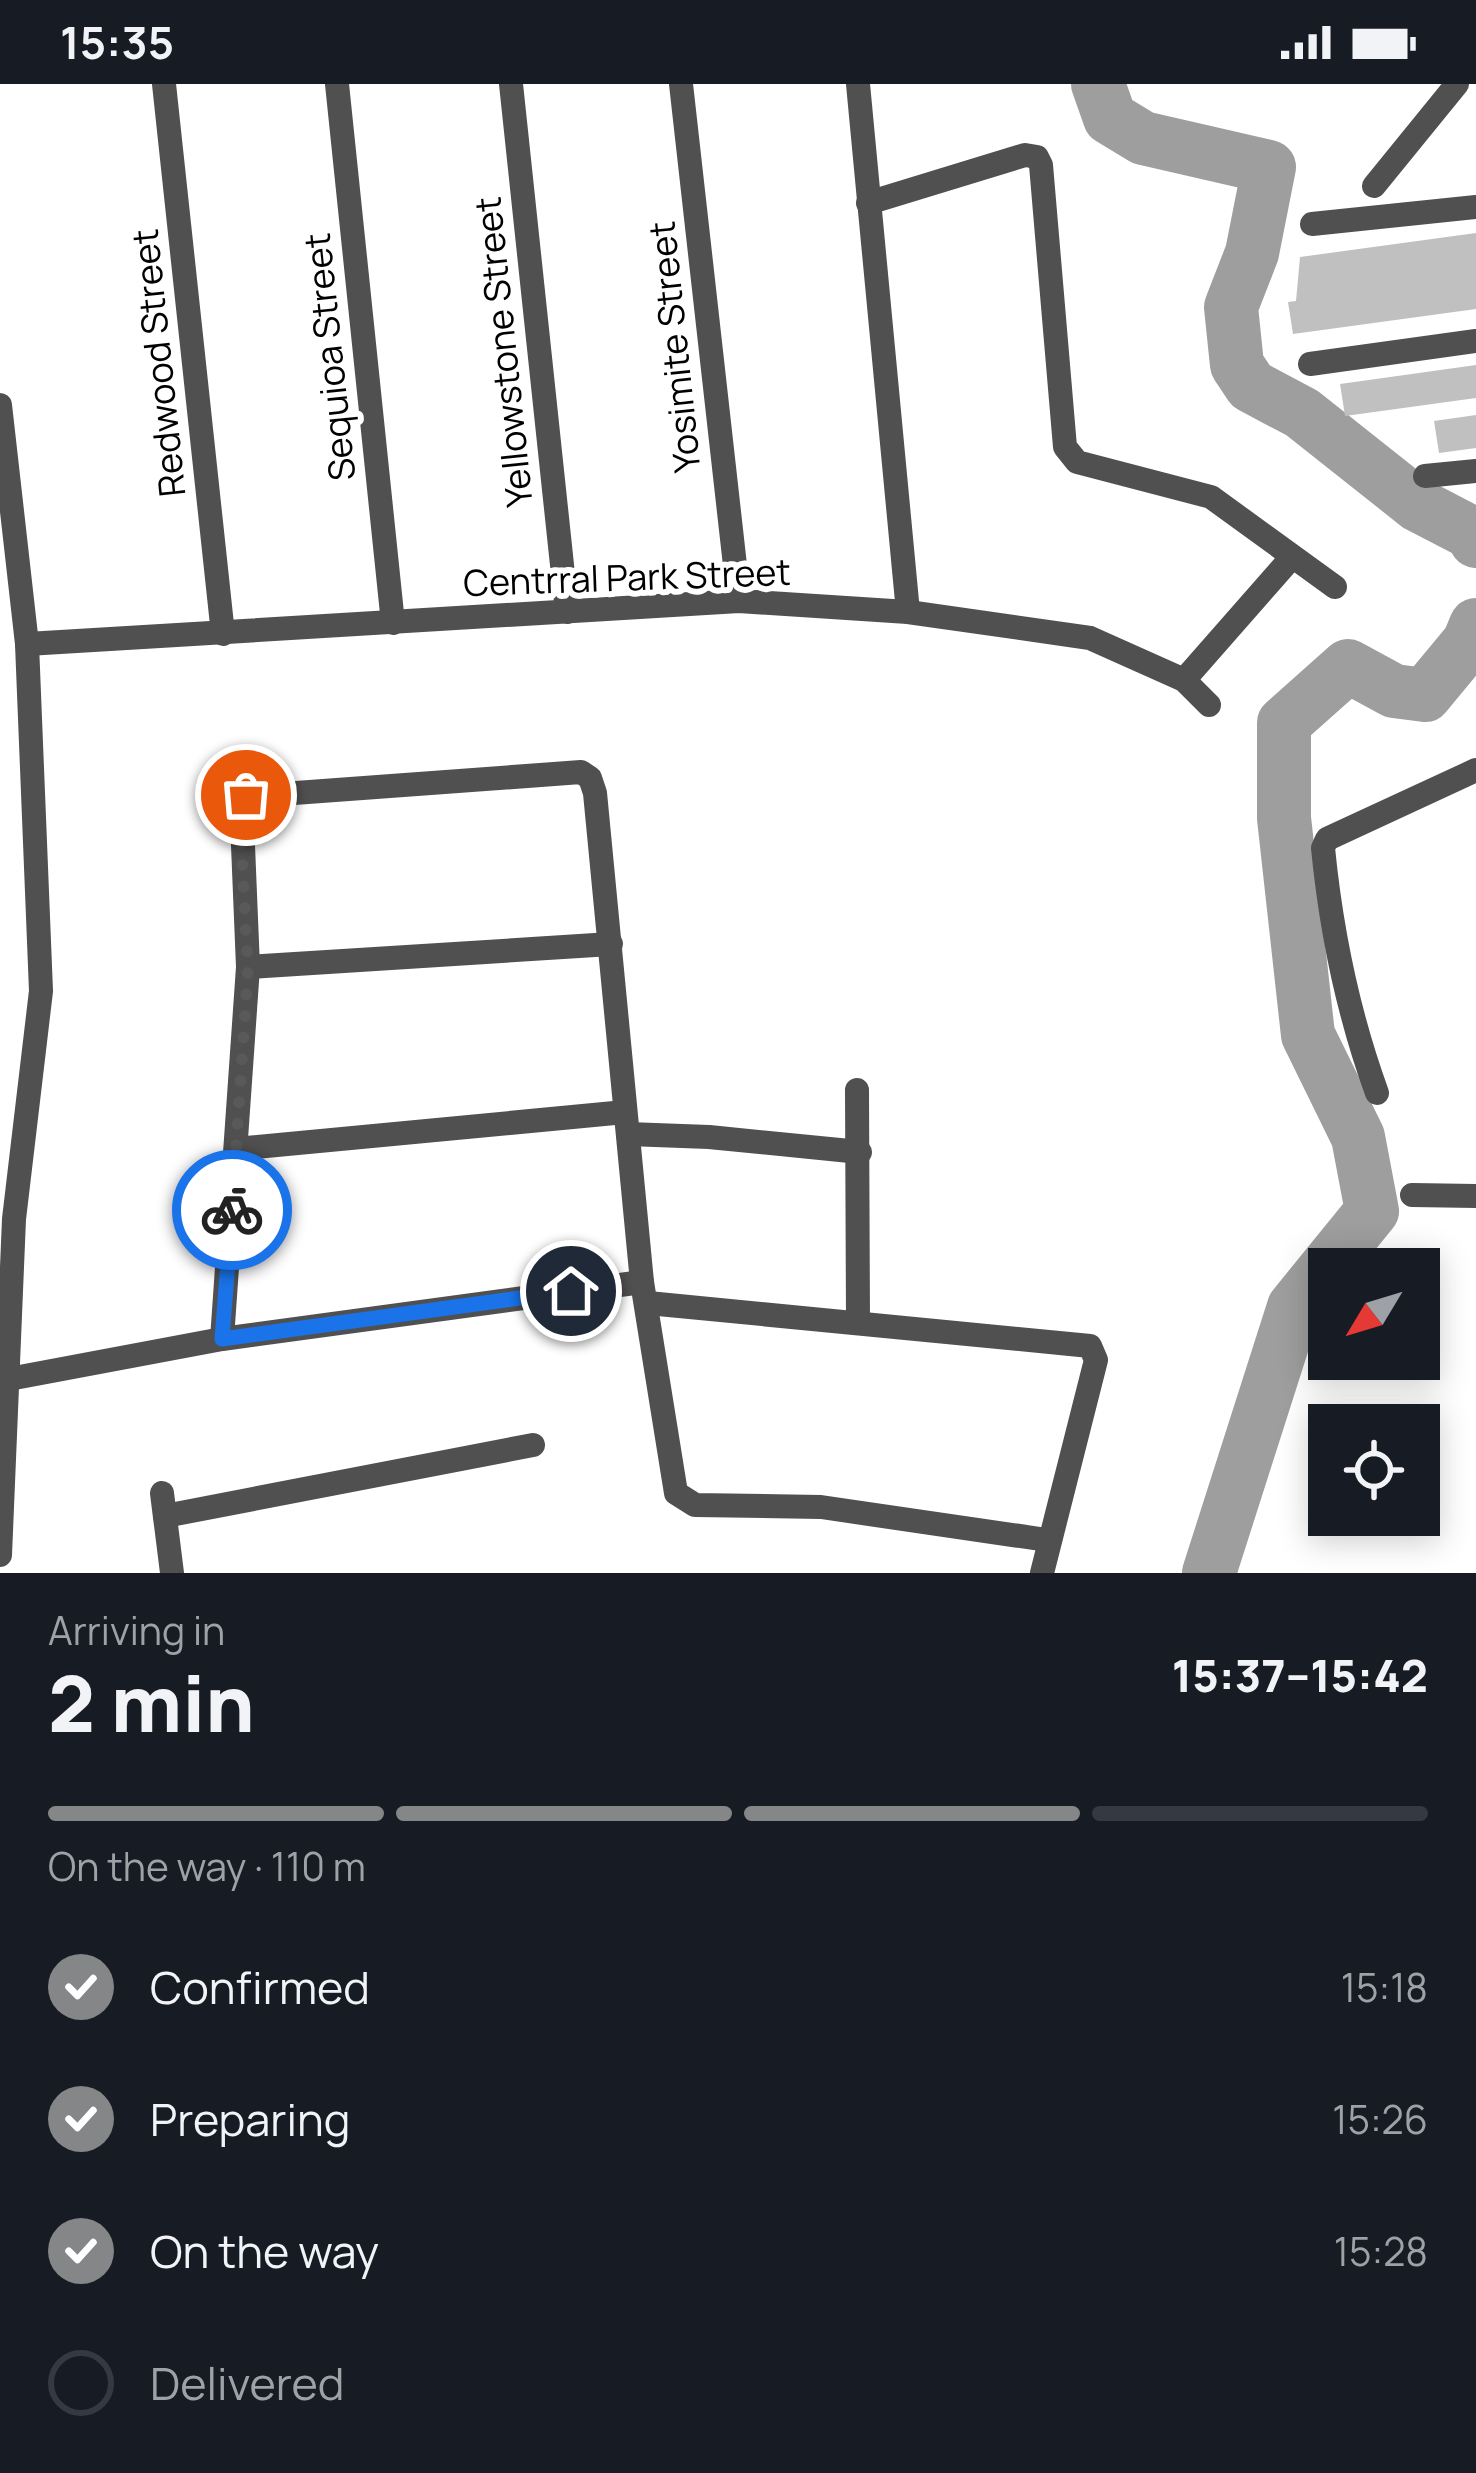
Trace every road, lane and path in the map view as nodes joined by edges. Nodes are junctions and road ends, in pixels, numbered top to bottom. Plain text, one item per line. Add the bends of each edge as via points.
1 (164, 84) edge
2 (337, 84) edge
3 (511, 84) edge
4 (681, 84) edge
5 (858, 84) edge
6 (1453, 86) edge
7 (1374, 186) dead end
8 (868, 203) junction
9 (1476, 207) edge
10 (1312, 224) dead end
11 (1476, 340) edge
12 (1310, 364) dead end
13 (0, 405) edge
14 (1476, 471) edge
15 (1425, 476) dead end
16 (1292, 556) junction
17 (1335, 587) dead end
18 (739, 601) junction
19 (567, 612) junction
20 (908, 612) junction
21 (393, 623) junction
22 (223, 634) junction
23 (27, 644) junction
24 (1184, 680) junction
25 (1209, 705) dead end
26 (1476, 770) edge
27 (611, 944) junction
28 (248, 968) junction
29 (857, 1090) dead end
30 (1377, 1093) dead end
31 (627, 1123) junction
32 (236, 1149) junction
33 (860, 1152) junction
34 (1412, 1196) dead end
35 (1476, 1196) edge
36 (7, 1219) edge
37 (645, 1293) junction
38 (858, 1321) junction
39 (222, 1339) junction
40 (9, 1379) junction
41 (533, 1445) dead end
42 (1047, 1540) junction
43 (0, 1555) edge
44 (172, 1573) edge
45 (1042, 1573) edge

1 - 22 street, Redwood Street
2 - 21 street, Sequioa Street
3 - 19 street, Yellowstone Street
4 - 18 street, Yosimite Street
5 - 8 street
6 - 7 street
8 - 16 street via 1037,157 1065,448 1077,462 1211,497
8 - 20 street
9 - 10 street
11 - 12 street
13 - 23 street
14 - 15 street
16 - 17 street
16 - 24 street
18 - 19 street, Centrral Park Street
18 - 20 street, Centrral Park Street
19 - 21 street, Centrral Park Street
20 - 24 street, Centrral Park Street via 1090,638
21 - 22 street, Centrral Park Street
22 - 23 street, Centrral Park Street
23 - 36 street via 40,991
24 - 25 street, Centrral Park Street
26 - 30 street via 1323,848 1343,969
27 - 28 street
27 - 28 street via 587,774 242,797
27 - 31 street
28 - 32 street
29 - 33 street
31 - 32 street
31 - 33 street
31 - 37 street
32 - 39 street
33 - 38 street
34 - 35 street
36 - 40 street
37 - 38 street
37 - 39 street
37 - 42 street via 681,1499 820,1507
38 - 42 street via 1093,1348
39 - 40 street
40 - 43 street
41 - 44 street via 164,1504
42 - 45 street

